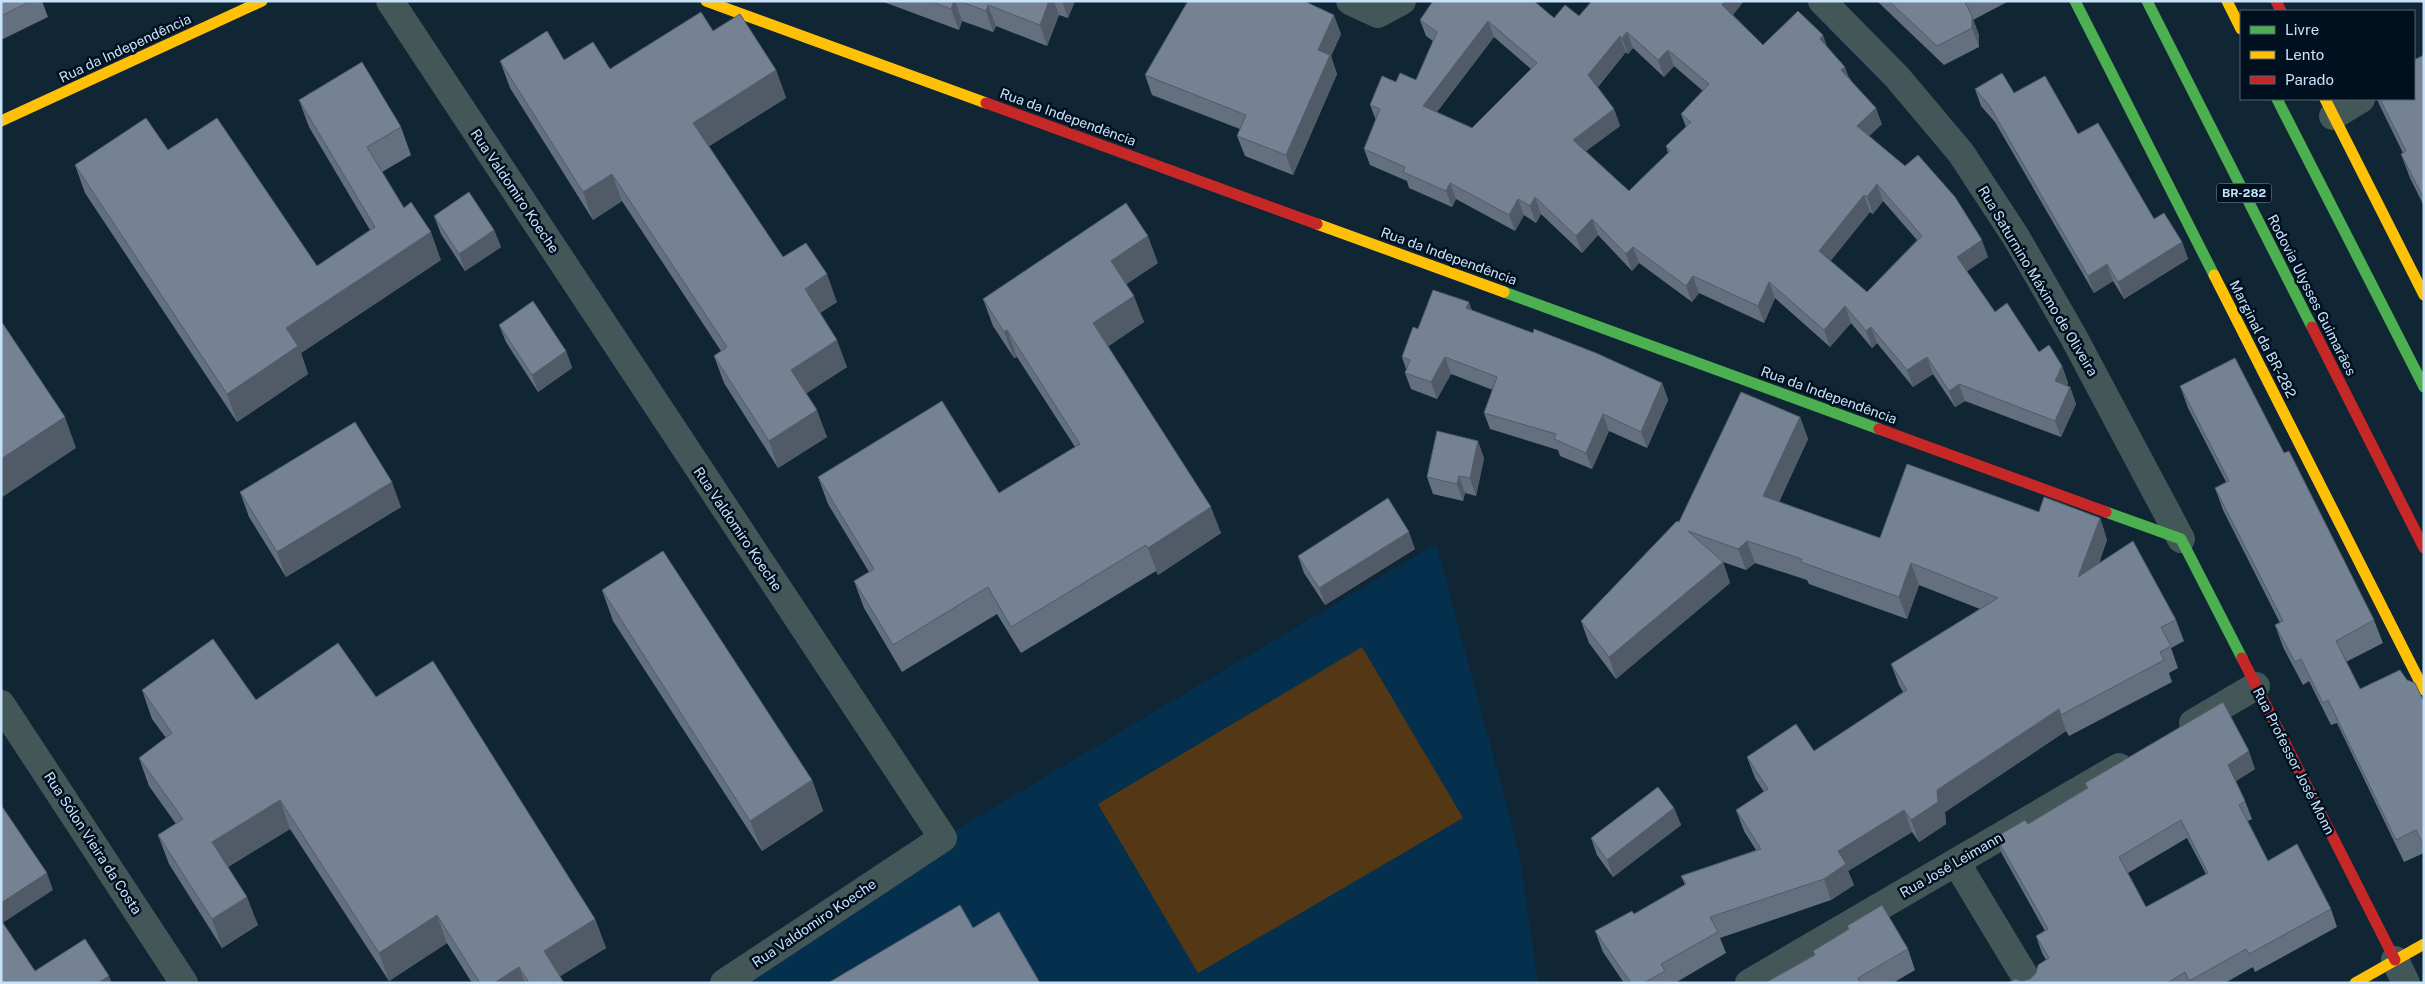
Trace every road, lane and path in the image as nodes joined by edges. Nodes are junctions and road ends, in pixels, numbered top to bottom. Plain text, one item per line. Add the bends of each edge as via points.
1 (262, 1) edge
2 (390, 1) edge
3 (706, 1) edge
4 (1350, 1) edge
5 (1402, 1) edge
6 (1822, 1) edge
7 (2075, 1) edge
8 (2146, 1) edge
9 (2227, 1) edge
10 (2240, 27) edge
11 (2278, 100) edge
12 (2358, 100) edge
13 (2329, 107) edge
14 (1, 121) edge
15 (2424, 295) edge
16 (2381, 303) junction
17 (2418, 350) dead end
18 (2424, 386) edge
19 (2181, 539) junction
20 (2424, 548) edge
21 (2256, 686) junction
22 (2424, 690) edge
23 (5, 719) edge
24 (2170, 736) edge
25 (2136, 756) edge
26 (1956, 862) junction
27 (2424, 944) edge
28 (2401, 971) edge
29 (184, 983) edge
30 (724, 983) edge
31 (1749, 983) edge
32 (2030, 983) edge
33 (2355, 983) edge

1 - 14 main road, Rua da Independência
2 - 30 street, Rua Valdomiro Koeche via 943,838
3 - 19 main road, Rua da Independência
4 - 5 street via 1378,14
6 - 19 street, Rua Saturnino Máximo de Oliveira via 1897,77 1961,153 2016,237 2073,336
7 - 22 main road, Marginal da BR-282
8 - 20 main road, Rodovia Ulysses Guimarães / BR-282
9 - 10 main road
11 - 16 main road
12 - 13 street
13 - 15 main road
16 - 17 main road
16 - 18 main road
19 - 21 main road, Rua Professor José Monn
21 - 24 street
21 - 28 main road, Rua Professor José Monn
23 - 29 street, Rua Sólon Vieira da Costa
25 - 26 street, Rua José Leimann
26 - 31 street, Rua José Leimann
26 - 32 street
27 - 28 main road
28 - 33 main road

